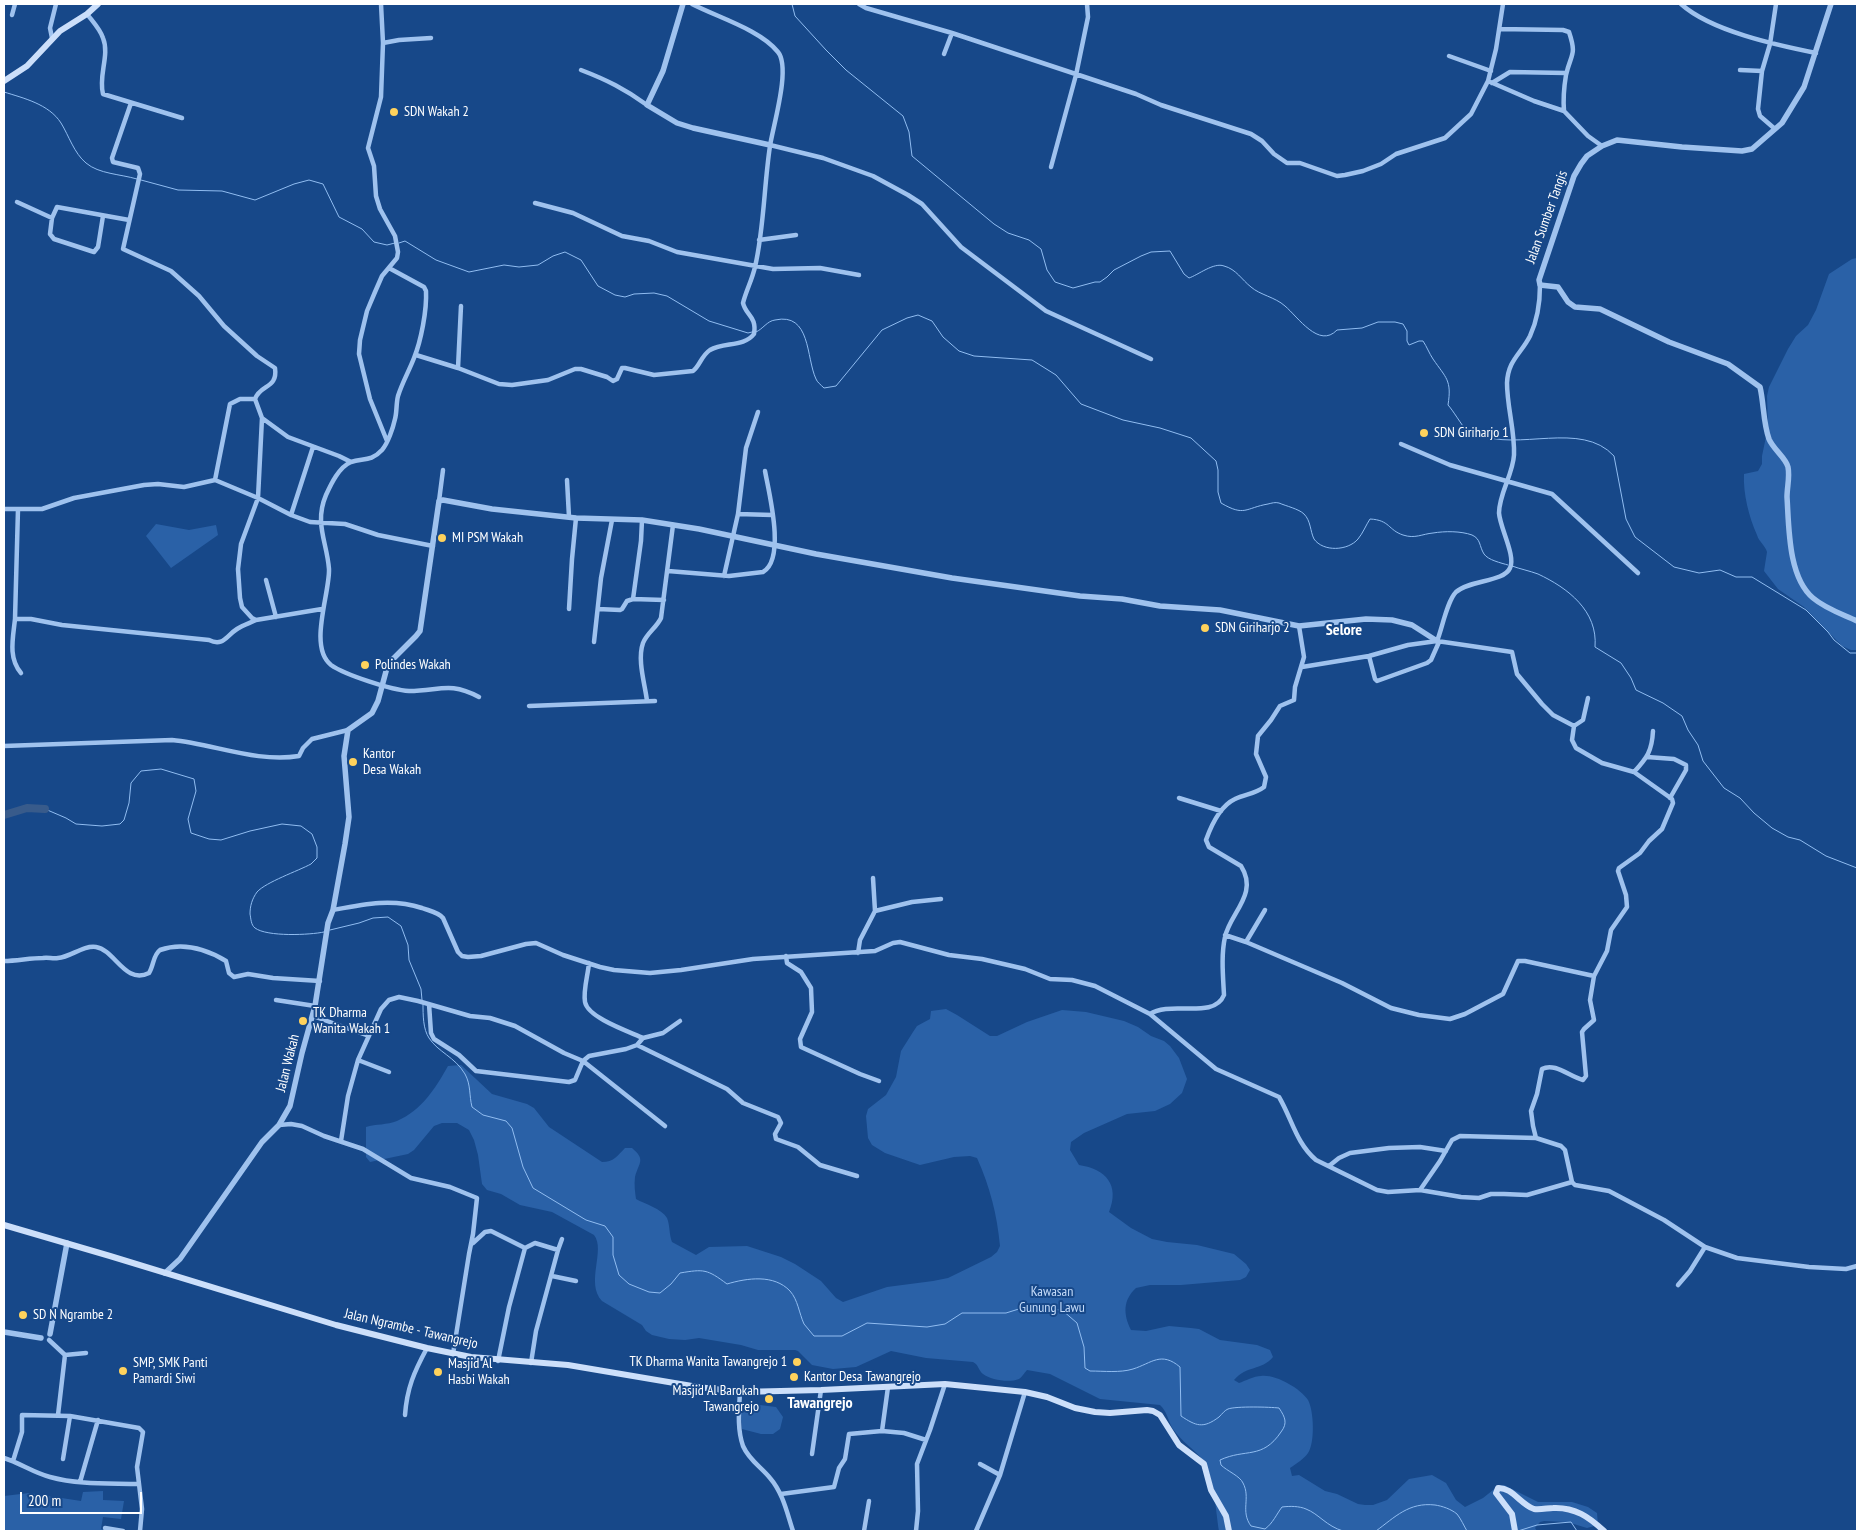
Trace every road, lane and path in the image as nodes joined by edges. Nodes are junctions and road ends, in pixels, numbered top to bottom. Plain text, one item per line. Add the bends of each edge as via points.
1 (15, 4) edge
2 (56, 4) edge
3 (98, 4) edge
4 (381, 4) edge
5 (683, 4) edge
6 (692, 4) edge
7 (859, 4) edge
8 (1087, 4) edge
9 (1502, 4) edge
10 (1681, 4) edge
11 (1776, 4) edge
12 (1831, 4) edge
13 (87, 14) junction
14 (12, 15) dead end
15 (1499, 28) junction
16 (952, 33) junction
17 (52, 38) junction
18 (432, 38) dead end
19 (383, 43) junction
20 (1770, 44) junction
21 (1816, 53) junction
22 (944, 54) dead end
23 (1449, 56) dead end
24 (581, 70) dead end
25 (1740, 70) dead end
26 (1762, 70) junction
27 (1490, 71) junction
28 (1566, 73) junction
29 (1076, 75) junction
30 (4, 81) edge
31 (1490, 82) junction
32 (131, 103) junction
33 (647, 105) junction
34 (1564, 112) junction
35 (182, 118) dead end
36 (1775, 129) junction
37 (770, 146) junction
38 (1602, 146) junction
39 (1051, 167) dead end
40 (17, 202) dead end
41 (535, 203) dead end
42 (103, 216) junction
43 (52, 218) junction
44 (129, 220) junction
45 (796, 235) dead end
46 (759, 240) junction
47 (756, 266) junction
48 (389, 268) junction
49 (858, 275) dead end
50 (1540, 285) junction
51 (461, 306) dead end
52 (416, 355) junction
53 (1151, 358) dead end
54 (458, 368) junction
55 (255, 398) junction
56 (758, 412) dead end
57 (262, 418) junction
58 (387, 441) junction
59 (1400, 444) dead end
60 (313, 447) junction
61 (351, 462) junction
62 (444, 470) dead end
63 (766, 471) dead end
64 (215, 480) junction
65 (567, 480) dead end
66 (1507, 481) junction
67 (258, 498) junction
68 (439, 501) junction
69 (4, 509) edge
70 (18, 509) junction
71 (738, 514) junction
72 (291, 515) junction
73 (772, 516) junction
74 (569, 517) junction
75 (576, 518) junction
76 (612, 520) junction
77 (642, 520) junction
78 (320, 522) junction
79 (673, 525) junction
80 (733, 537) junction
81 (433, 546) junction
82 (776, 546) junction
83 (668, 571) junction
84 (1638, 573) dead end
85 (724, 576) junction
86 (266, 580) dead end
87 (633, 599) junction
88 (664, 600) junction
89 (322, 609) junction
90 (569, 609) dead end
91 (598, 609) junction
92 (276, 617) junction
93 (15, 619) junction
94 (256, 620) junction
95 (1857, 621) edge
96 (1299, 626) junction
97 (594, 642) dead end
98 (1438, 642) junction
99 (1369, 656) junction
100 (1302, 667) junction
101 (21, 673) dead end
102 (381, 685) junction
103 (479, 697) dead end
104 (1588, 698) dead end
105 (647, 701) junction
106 (655, 701) dead end
107 (529, 706) dead end
108 (1574, 726) junction
109 (348, 730) junction
110 (1653, 730) dead end
111 (4, 746) edge
112 (1648, 757) junction
113 (1634, 772) junction
114 (1179, 798) dead end
115 (1670, 798) junction
116 (1220, 811) junction
117 (873, 878) dead end
118 (941, 899) dead end
119 (333, 910) junction
120 (1265, 910) dead end
121 (875, 911) junction
122 (1225, 935) junction
123 (1246, 942) junction
124 (858, 953) junction
125 (786, 956) junction
126 (4, 962) edge
127 (589, 963) junction
128 (1594, 976) junction
129 (320, 981) junction
130 (276, 1000) dead end
131 (427, 1003) junction
132 (315, 1006) junction
133 (1150, 1014) junction
134 (313, 1016) junction
135 (680, 1022) dead end
136 (369, 1036) junction
137 (643, 1038) junction
138 (637, 1045) junction
139 (358, 1060) junction
140 (583, 1061) junction
141 (389, 1072) dead end
142 (879, 1081) dead end
143 (279, 1125) junction
144 (665, 1126) dead end
145 (1536, 1138) junction
146 (341, 1141) junction
147 (1446, 1151) junction
148 (1329, 1166) junction
149 (857, 1176) dead end
150 (1572, 1182) junction
151 (1420, 1190) junction
152 (4, 1225) edge
153 (562, 1239) dead end
154 (67, 1243) junction
155 (472, 1244) junction
156 (1705, 1247) junction
157 (525, 1248) junction
158 (558, 1250) junction
159 (1857, 1266) edge
160 (165, 1273) junction
161 (552, 1276) junction
162 (576, 1281) dead end
163 (1678, 1285) dead end
164 (4, 1332) edge
165 (50, 1337) junction
166 (41, 1338) joint
167 (427, 1348) junction
168 (86, 1353) dead end
169 (453, 1354) junction
170 (65, 1355) junction
171 (498, 1361) junction
172 (531, 1363) junction
173 (945, 1384) junction
174 (888, 1387) junction
175 (821, 1390) junction
176 (740, 1392) junction
177 (1025, 1392) junction
178 (58, 1415) junction
179 (404, 1415) dead end
180 (70, 1416) junction
181 (98, 1420) junction
182 (882, 1431) junction
183 (926, 1440) junction
184 (812, 1454) dead end
185 (4, 1458) edge
186 (63, 1459) dead end
187 (13, 1461) junction
188 (980, 1464) dead end
189 (1000, 1474) junction
190 (80, 1482) junction
191 (139, 1484) junction
192 (781, 1494) junction
193 (868, 1501) dead end
194 (105, 1528) dead end
195 (1515, 1528) edge
196 (123, 1531) edge
197 (140, 1531) edge
198 (793, 1531) edge
199 (864, 1531) edge
200 (916, 1531) edge
201 (976, 1531) edge
202 (1229, 1531) edge
203 (1604, 1531) edge

1 - 14 street
2 - 17 street via 50,28
3 - 13 main road
4 - 19 street
5 - 33 street via 663,71
6 - 37 street via 756,34 780,53 782,81
7 - 16 street
8 - 29 street via 1088,17
9 - 15 street
10 - 20 street via 1715,24
11 - 20 street
12 - 21 street, Jalan Sumber Tangis
13 - 17 main road
13 - 32 street via 105,43 103,94
15 - 27 street
15 - 28 street via 1567,30 1574,50
16 - 22 street
16 - 29 street
17 - 30 main road via 27,66
18 - 19 street
19 - 48 street via 380,97 368,148 374,166 376,196 398,246 397,258
20 - 21 street
20 - 26 street
21 - 36 street, Jalan Sumber Tangis via 1804,88
23 - 27 street
24 - 33 street via 608,80
25 - 26 street
26 - 36 street via 1758,113
27 - 31 street
28 - 31 street via 1510,72
28 - 34 street
29 - 31 street via 1250,134 1287,163 1300,163 1337,176 1363,171 1396,154 1445,138 1471,114
29 - 39 street
31 - 34 street
32 - 35 street
32 - 44 street via 112,158 113,162 140,171
33 - 37 street via 693,128
34 - 38 street
36 - 38 street, Jalan Sumber Tangis via 1752,149 1742,151 1617,140
37 - 46 street
37 - 53 street via 823,158 873,176 908,195 922,204 961,247 1046,311
38 - 50 street, Jalan Sumber Tangis via 1587,156 1574,176 1540,274
40 - 43 street
41 - 47 street via 573,213 631,239 677,252
42 - 43 street via 58,207
42 - 43 street via 98,247 94,252 51,237
42 - 44 street
44 - 55 street via 124,250 171,271 199,296 224,326 275,368 274,381
45 - 46 street
46 - 47 street
47 - 49 street via 820,268
47 - 54 street via 743,303 753,319 755,332 750,339 709,351 692,371 654,375 622,368 613,381 575,369 548,380 506,385
48 - 52 street via 426,291
48 - 58 street via 382,276 368,311 359,354 370,399
50 - 66 street via 1531,335 1511,363 1509,373 1514,456
50 - 95 street, Jalan Sumber Tangis via 1558,287 1575,308 1600,310 1669,342 1728,364 1760,386 1768,436 1773,448 1787,463 1793,560 1803,586 1813,598
51 - 54 street
52 - 54 street
52 - 58 street via 398,398
55 - 57 street
55 - 64 street via 240,399 230,404
56 - 71 street via 746,448
57 - 60 street via 288,437
57 - 67 street
58 - 61 street via 377,455
59 - 66 street via 1450,465
60 - 61 street
60 - 72 street
61 - 78 street via 342,469 329,489
62 - 68 street
63 - 73 street
64 - 67 street
64 - 70 street via 184,487 144,485 74,498 42,509
65 - 74 street
66 - 84 street via 1552,494
66 - 98 street via 1499,511 1512,563 1510,569 1455,593
67 - 72 street
67 - 94 street via 241,544 238,569 242,607
68 - 74 street
68 - 81 street
69 - 70 street
70 - 93 street
71 - 73 street
71 - 80 street
72 - 78 street
73 - 82 street
74 - 75 street
75 - 76 street
75 - 90 street
76 - 77 street
76 - 91 street
77 - 79 street
77 - 87 street
78 - 81 street via 345,524 378,535
78 - 89 street via 328,569
79 - 80 street
79 - 83 street
80 - 82 street
80 - 85 street
81 - 102 street via 420,630 388,664
82 - 85 street via 768,570
82 - 96 street via 952,578 1160,606 1220,610
83 - 85 street
83 - 88 street
86 - 92 street
87 - 88 street
87 - 91 street via 620,610
88 - 105 street via 658,624 646,637 641,651
89 - 92 street
89 - 102 street via 321,647 329,663
91 - 97 street
92 - 94 street
93 - 94 street via 219,643
93 - 101 street via 12,656
96 - 98 street via 1366,619 1392,620 1412,625
96 - 100 street via 1304,657
98 - 99 street via 1408,645
98 - 99 street via 1427,664 1377,681
98 - 108 street via 1512,652 1517,674 1542,704 1553,715
99 - 100 street
100 - 116 street via 1294,700 1280,706 1258,736 1256,754 1266,777 1264,787 1236,798
102 - 103 street via 410,691 453,687
102 - 109 street via 372,713
104 - 108 street via 1583,720
105 - 106 street
105 - 107 street
108 - 113 street via 1572,740 1576,748 1602,763
109 - 111 street via 312,738 299,756 292,757 266,757 172,740
109 - 119 street, Jalan Wakah via 344,756 349,817
110 - 112 street
112 - 113 street
112 - 115 street via 1686,765
113 - 115 street
114 - 116 street
115 - 128 street via 1674,803 1662,829 1640,853 1619,868 1627,907 1611,930 1609,946
116 - 122 street via 1206,840 1207,846 1241,866 1247,882 1240,906
117 - 121 street
118 - 121 street
119 - 127 street via 378,902 408,904 439,913 462,956 481,956 536,943
119 - 129 street, Jalan Wakah via 328,923
120 - 123 street
121 - 124 street via 860,940
122 - 123 street
122 - 133 street via 1224,994 1220,1003 1211,1008 1161,1009
123 - 128 street via 1391,1008 1419,1016 1450,1019 1503,994 1518,961
124 - 125 street
124 - 133 street via 900,942 949,955 982,959 1026,969 1050,979 1084,982
125 - 127 street via 650,972 614,970
125 - 142 street via 787,963 801,972 811,988 812,1012 800,1038 801,1047
126 - 129 street via 58,959 96,947 130,973 140,975 149,972 160,950 186,947 206,951 226,961 234,977 248,974
127 - 137 street via 585,994 587,1007 596,1016
128 - 145 street via 1590,1000 1594,1020 1582,1032 1586,1076 1583,1080 1552,1067 1542,1070 1531,1111
129 - 132 street, Jalan Wakah
130 - 132 street
131 - 136 street via 399,997 389,1000 377,1016
131 - 140 street via 515,1026
131 - 140 street via 430,1033 434,1039 480,1072 569,1082 574,1080
132 - 134 street, Jalan Wakah
133 - 148 street via 1216,1069 1279,1098 1304,1147 1316,1160
134 - 136 street
134 - 143 street, Jalan Wakah via 290,1106
135 - 137 street via 662,1033
136 - 139 street
137 - 138 street
138 - 140 street via 589,1056
138 - 149 street via 727,1089 743,1103 778,1118 781,1123 776,1138 798,1147 820,1165
139 - 141 street
139 - 146 street
140 - 144 street
143 - 146 street via 302,1126
143 - 160 street, Jalan Wakah via 262,1142 180,1259
145 - 147 street via 1466,1135 1452,1140
145 - 150 street via 1565,1150
146 - 155 street via 363,1149 411,1178 475,1196 478,1202
147 - 148 street via 1420,1147 1389,1148 1350,1153
147 - 151 street
148 - 151 street via 1377,1190
150 - 151 street via 1527,1195 1498,1194 1479,1198
150 - 156 street via 1609,1190
152 - 154 main road, Jalan Ngrambe - Tawangrejo
153 - 158 street
154 - 160 main road, Jalan Ngrambe - Tawangrejo
154 - 165 street
155 - 157 street via 485,1232 491,1231
155 - 169 street
156 - 159 street via 1747,1260 1846,1269
156 - 163 street
157 - 158 street via 534,1243
157 - 171 street
158 - 161 street
160 - 167 main road, Jalan Ngrambe - Tawangrejo via 336,1325
161 - 162 street
161 - 172 street via 536,1331
164 - 166 street
165 - 166 street
165 - 170 street
167 - 169 main road, Jalan Ngrambe - Tawangrejo
167 - 179 street via 411,1379
168 - 170 street
169 - 171 main road, Jalan Ngrambe - Tawangrejo
170 - 178 street
171 - 172 main road, Jalan Ngrambe - Tawangrejo
172 - 176 main road, Jalan Ngrambe - Tawangrejo via 568,1365
173 - 174 main road, Jalan Ngrambe - Tawangrejo
173 - 177 main road, Jalan Ngrambe - Tawangrejo
173 - 183 street
174 - 175 main road, Jalan Ngrambe - Tawangrejo
174 - 182 street
175 - 176 main road, Jalan Ngrambe - Tawangrejo
175 - 184 street
176 - 192 street via 739,1428 744,1446
177 - 189 street
177 - 202 main road, Jalan Ngrambe - Tawangrejo via 1095,1412 1147,1410 1160,1415 1179,1445 1204,1464 1211,1490 1226,1516
178 - 180 street
178 - 187 street via 22,1415 22,1432
180 - 181 street
180 - 186 street
181 - 190 street
181 - 191 street via 142,1430 137,1467
182 - 183 street
182 - 192 street via 849,1434 845,1459 834,1487
183 - 200 street via 916,1464
185 - 187 street
187 - 190 street via 47,1477
188 - 189 street
189 - 201 street
190 - 191 street
191 - 197 street
192 - 198 street
193 - 199 street
194 - 196 street
195 - 203 main road via 1512,1514 1496,1493 1498,1488 1504,1488 1533,1508 1557,1508 1585,1514

